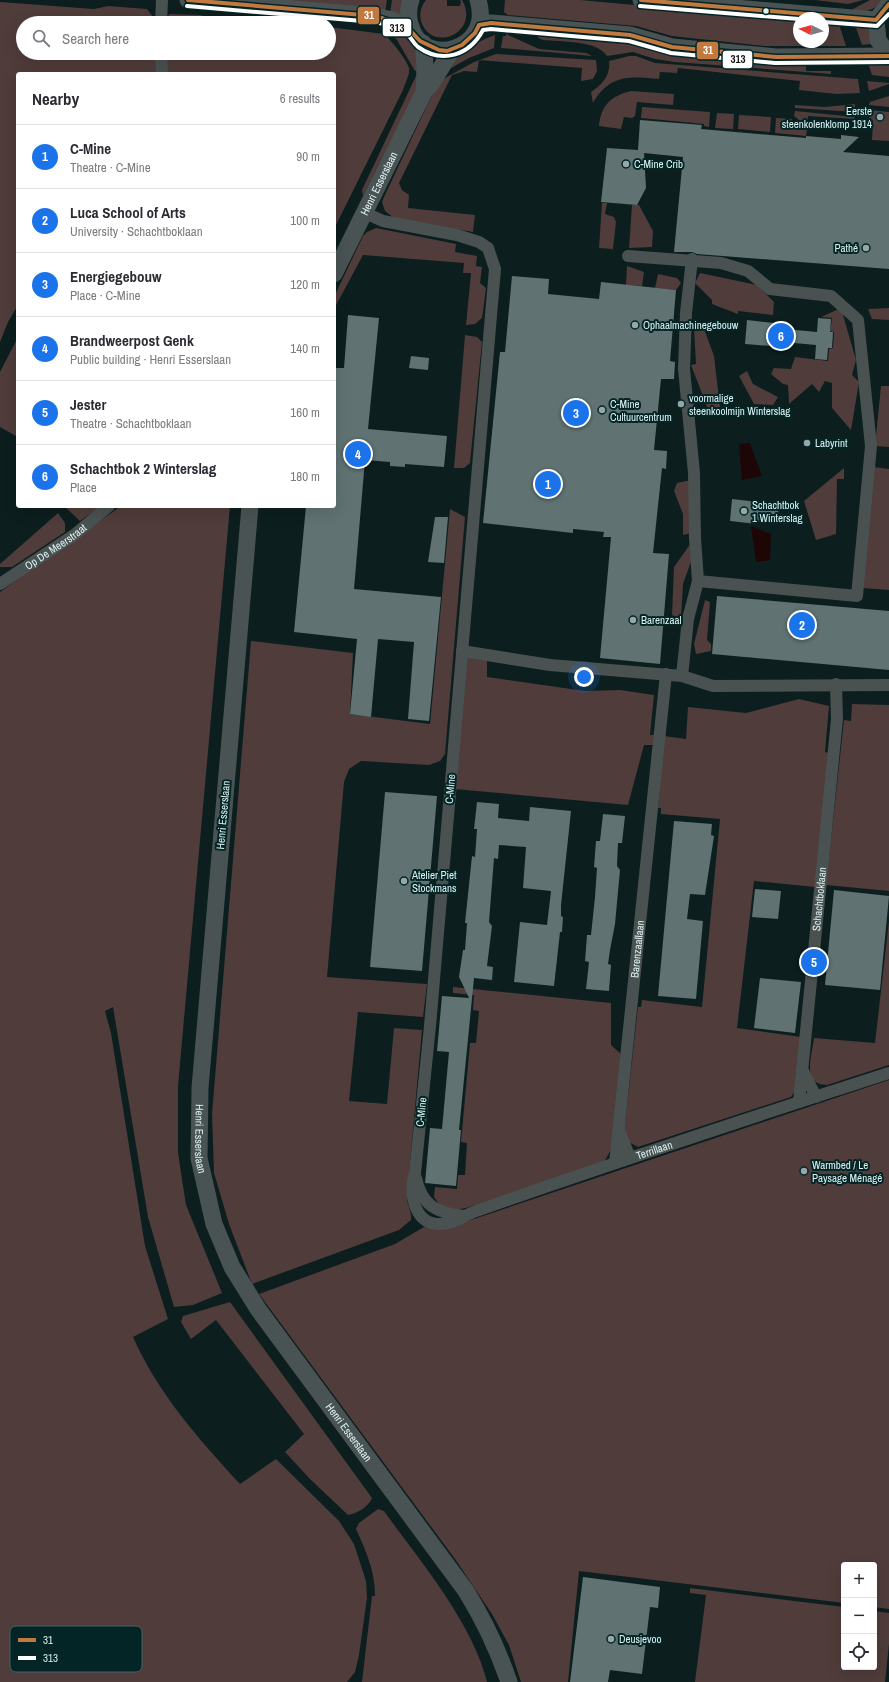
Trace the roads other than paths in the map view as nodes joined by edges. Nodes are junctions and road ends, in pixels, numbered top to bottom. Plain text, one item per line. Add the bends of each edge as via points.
1 (162, 0) edge
2 (188, 0) edge
3 (411, 0) edge
4 (478, 0) edge
5 (640, 0) edge
6 (889, 4) edge
7 (161, 16) edge
8 (876, 20) junction
9 (479, 25) junction
10 (411, 28) junction
11 (423, 43) junction
12 (452, 50) junction
13 (889, 55) edge
14 (161, 60) edge
15 (162, 72) edge
16 (424, 92) junction
17 (365, 213) junction
18 (628, 256) dead end
19 (692, 259) junction
20 (336, 270) edge
21 (107, 508) edge
22 (250, 508) edge
23 (698, 581) junction
24 (0, 584) edge
25 (462, 651) junction
26 (666, 674) junction
27 (682, 676) junction
28 (836, 684) junction
29 (889, 685) edge
30 (803, 1071) junction
31 (889, 1072) edge
32 (816, 1097) junction
33 (799, 1102) junction
34 (619, 1130) junction
35 (630, 1158) junction
36 (615, 1163) junction
37 (415, 1173) junction
38 (464, 1216) junction
39 (422, 1217) joint
40 (509, 1682) edge

1 - 7 street
2 - 10 street via 375,16
3 - 10 street via 408,17
4 - 9 street via 481,16
5 - 8 street
6 - 8 street
8 - 13 street via 878,40
9 - 12 street via 469,41
9 - 13 street via 491,23 586,30 630,35 672,47 776,57
10 - 11 street
11 - 12 street via 432,48
11 - 16 street, Henri Esserslaan
12 - 16 street, Henri Esserslaan
14 - 15 street
16 - 17 street, Henri Esserslaan
17 - 20 street, Henri Esserslaan
17 - 25 street, C-Mine via 383,221 457,235 479,242 488,248 494,269
18 - 19 street
19 - 23 street via 686,313 684,369 694,473
19 - 23 street via 721,263 748,271 770,289 831,296 858,320 871,446 857,596
21 - 24 street, Op De Meerstraat via 74,535
22 - 40 street, Henri Esserslaan via 200,1088 199,1158 214,1224 232,1267 258,1309 466,1591 483,1619
23 - 27 street via 688,619
25 - 26 street via 550,665
25 - 37 street, C-Mine
26 - 27 street
26 - 34 street, Barenzaallaan
27 - 28 street via 713,686
28 - 29 street
28 - 30 street, Schachtboklaan via 837,719
30 - 32 street
30 - 33 street, Schachtboklaan
31 - 32 street, Terrillaan
32 - 33 street, Terrillaan
33 - 35 street, Terrillaan
34 - 35 street
34 - 36 street, Barenzaallaan
35 - 36 street, Terrillaan
36 - 38 street, Terrillaan
37 - 38 street via 419,1190 432,1207 440,1212
37 - 39 street, C-Mine via 412,1197 415,1208
38 - 39 street, Terrillaan via 449,1224 435,1224

